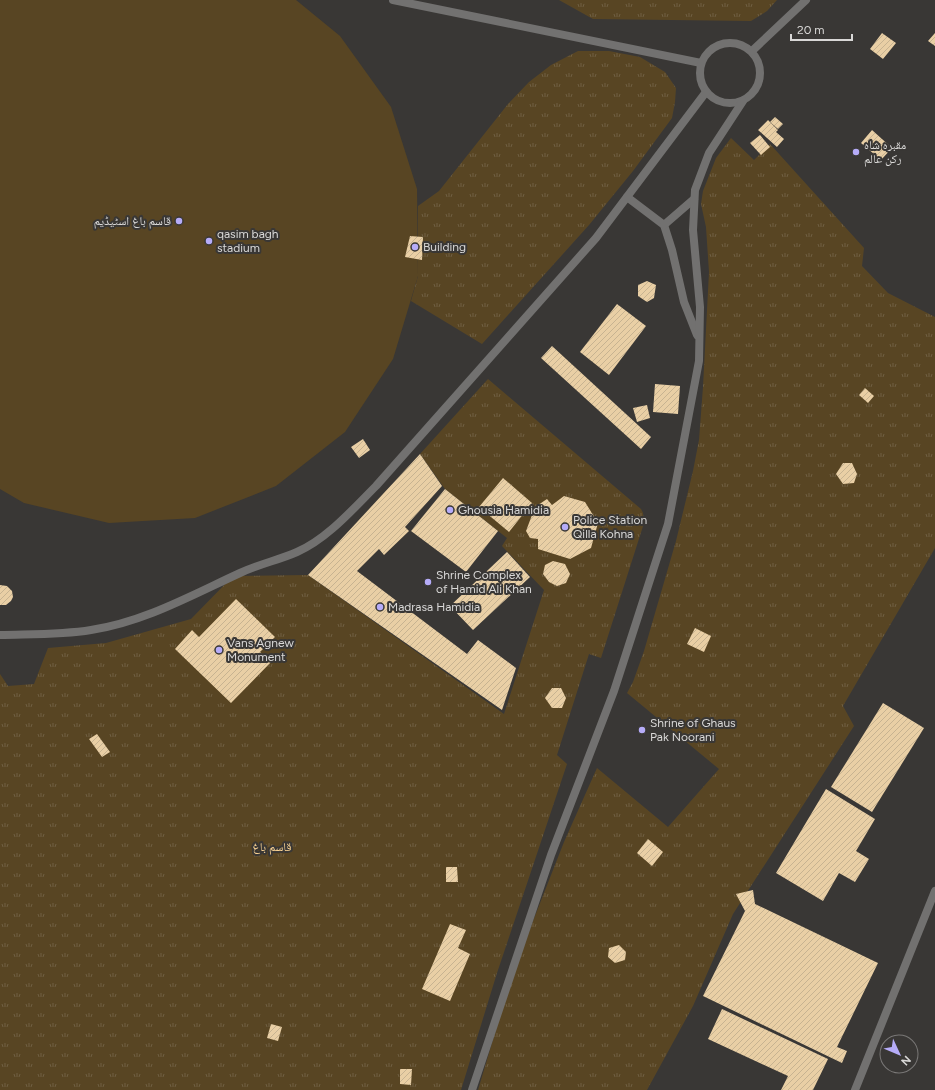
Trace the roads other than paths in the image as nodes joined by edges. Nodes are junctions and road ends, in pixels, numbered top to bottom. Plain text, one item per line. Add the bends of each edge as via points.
1 (393, 0) edge
2 (806, 0) edge
3 (752, 51) junction
4 (701, 63) junction
5 (706, 92) junction
6 (743, 101) junction
7 (627, 197) junction
8 (694, 199) junction
9 (664, 225) junction
10 (698, 337) junction
11 (0, 635) edge
12 (935, 891) edge
13 (472, 1090) edge
14 (855, 1090) edge

1 - 4 street
2 - 3 street
3 - 4 street via 738,44 723,43 706,54
3 - 6 street via 761,69 760,79 751,96
4 - 5 street via 699,73
5 - 6 street via 723,103
5 - 7 street
6 - 8 street via 709,153
7 - 9 street
7 - 11 street via 591,244 376,486 319,539 298,551 252,567 187,599 124,623 91,630
8 - 9 street
8 - 10 street via 693,230 700,308
9 - 10 street via 684,302
10 - 13 street via 699,361 668,524 614,691 551,856
12 - 14 street

